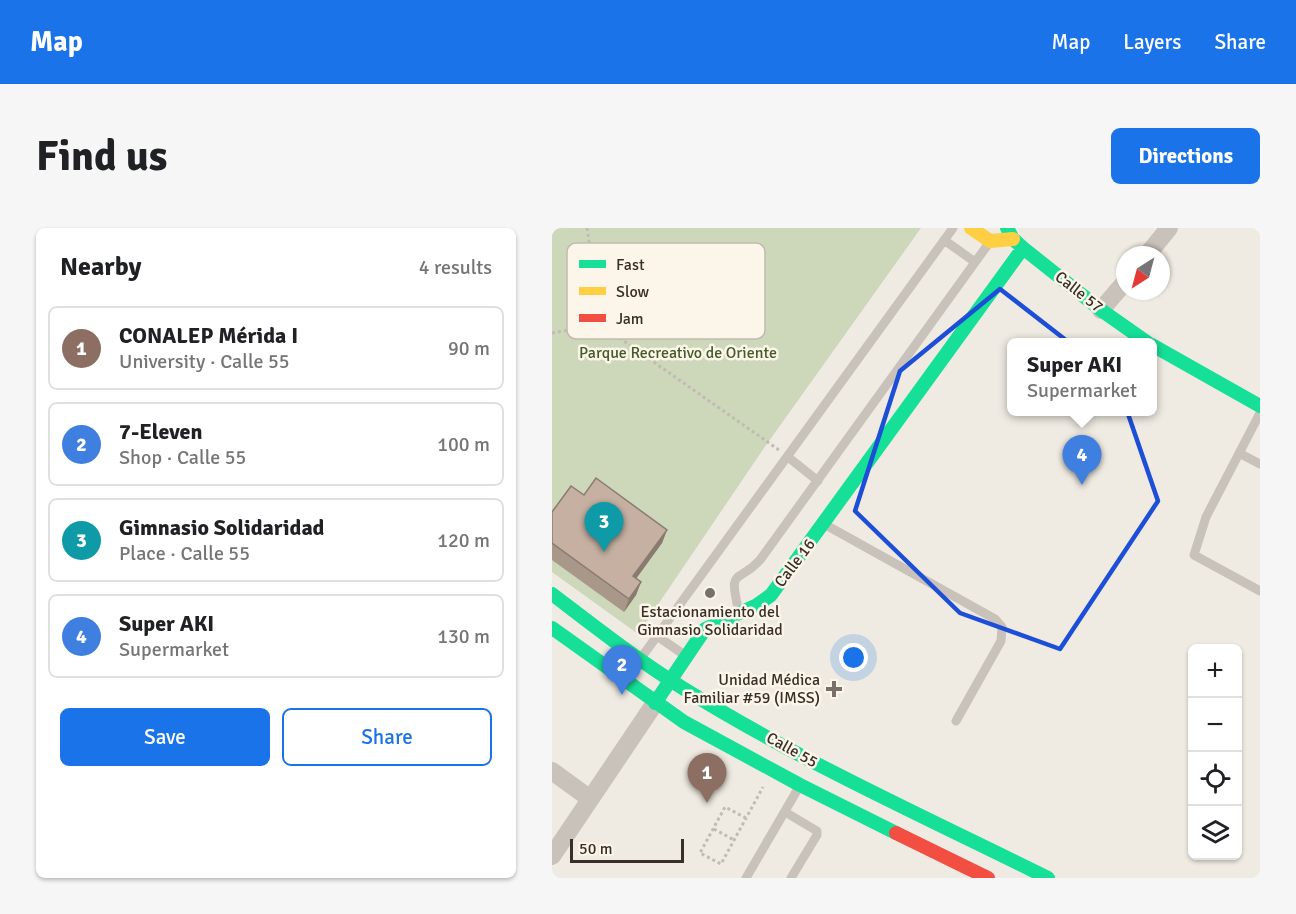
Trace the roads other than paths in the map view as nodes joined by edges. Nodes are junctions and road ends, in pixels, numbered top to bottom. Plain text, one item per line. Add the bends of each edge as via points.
1 (952, 228) edge
2 (971, 228) edge
3 (1169, 228) edge
4 (1014, 238) edge
5 (944, 240) junction
6 (990, 241) junction
7 (1154, 246) edge
8 (975, 262) junction
9 (1116, 292) edge
10 (1101, 309) junction
11 (1142, 338) edge
12 (1157, 348) edge
13 (1260, 406) edge
14 (1260, 413) edge
15 (1239, 453) junction
16 (788, 457) junction
17 (1260, 464) edge
18 (818, 481) junction
19 (824, 524) junction
20 (1260, 591) edge
21 (552, 594) edge
22 (739, 612) junction
23 (552, 628) edge
24 (657, 636) junction
25 (686, 657) junction
26 (640, 660) junction
27 (672, 680) junction
28 (655, 703) junction
29 (956, 721) dead end
30 (818, 765) junction
31 (552, 771) edge
32 (803, 786) junction
33 (589, 798) junction
34 (785, 812) junction
35 (552, 856) edge
36 (746, 878) edge
37 (792, 878) edge
38 (988, 878) edge
39 (1048, 878) edge

1 - 5 lane
2 - 6 street
3 - 7 street
4 - 6 street
4 - 10 street, Calle 57
4 - 19 street, Calle 16
5 - 8 lane
5 - 16 lane
6 - 8 lane
8 - 18 lane
9 - 10 street
10 - 11 street, Calle 57
12 - 13 street
14 - 15 lane
15 - 17 lane
15 - 20 lane via 1206,517 1194,555
16 - 18 lane
16 - 24 lane
18 - 22 lane via 760,560 734,580
19 - 22 street, Calle 16 via 771,595
19 - 29 lane via 995,619 1002,627 1001,641
21 - 26 street, Calle 55
22 - 25 street, Calle 16 via 705,629
23 - 28 street, Calle 55
24 - 25 lane
24 - 26 lane
25 - 27 street, Calle 16
26 - 27 street, Calle 55
27 - 28 street, Calle 16
27 - 30 street, Calle 55
28 - 32 street, Calle 55
28 - 33 street, Calle 16
30 - 32 street
30 - 39 street, Calle 55
31 - 33 street
32 - 34 lane
32 - 38 street, Calle 55
33 - 35 street, Calle 16
34 - 36 lane
34 - 37 lane via 817,831

